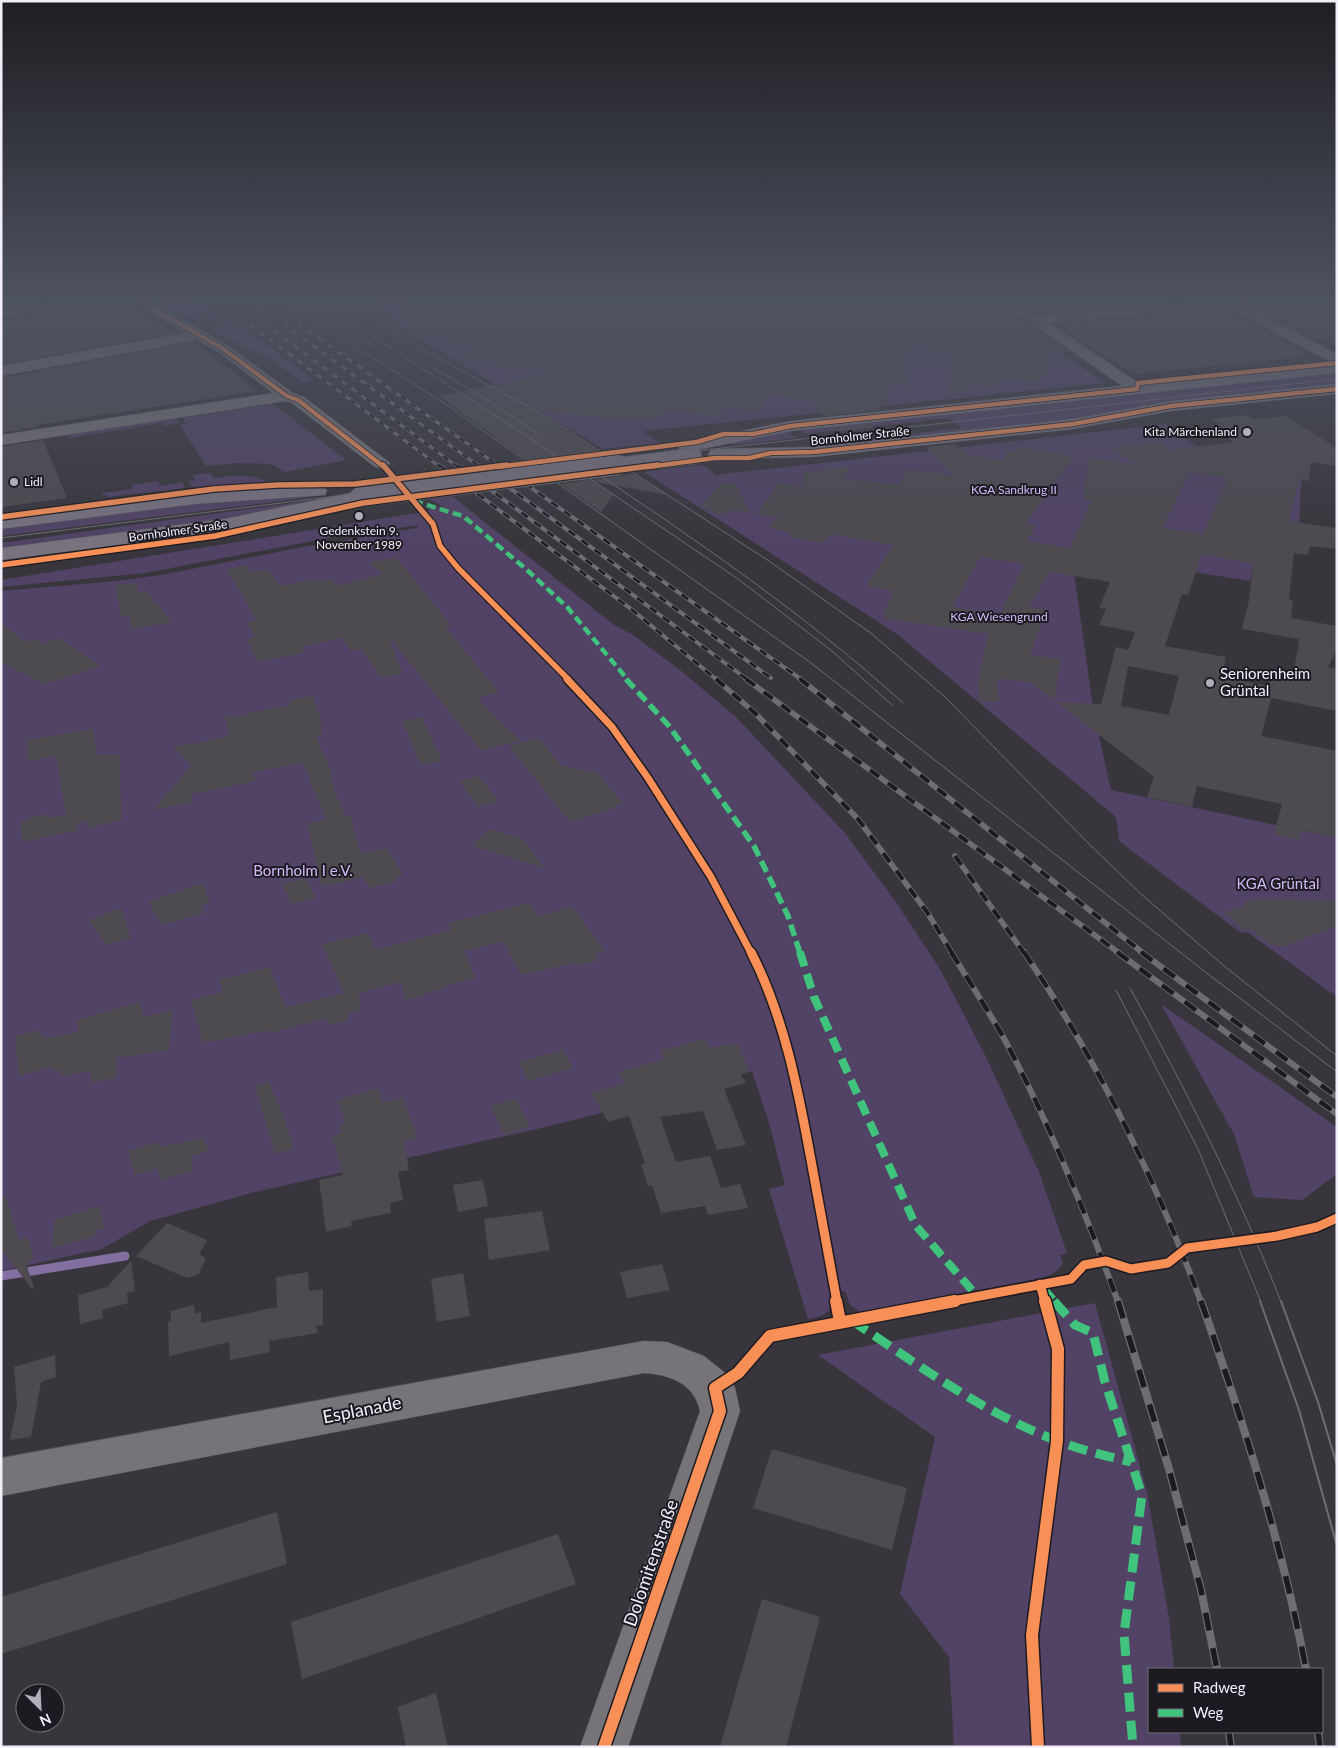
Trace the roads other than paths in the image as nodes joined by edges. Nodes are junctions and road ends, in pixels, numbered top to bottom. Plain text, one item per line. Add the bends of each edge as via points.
1 (266, 381) edge
2 (1125, 381) edge
3 (1217, 381) edge
4 (1137, 389) junction
5 (1337, 389) edge
6 (287, 396) junction
7 (1, 440) edge
8 (690, 451) junction
9 (382, 463) dead end
10 (358, 493) junction
11 (1, 523) edge
12 (1, 554) edge
13 (714, 1388) joint
14 (1, 1477) edge
15 (604, 1747) edge

1 - 6 street
2 - 4 street
3 - 4 main road, Bornholmer Straße
4 - 8 main road, Bornholmer Straße via 791,426
5 - 8 main road, Bornholmer Straße via 1139,410 1073,424 813,452
6 - 7 street
6 - 9 street via 298,400
8 - 10 main road, Bornholmer Straße, bridge
10 - 11 main road, Bornholmer Straße via 195,498
10 - 12 main road, Bornholmer Straße via 224,525
13 - 14 street, Esplanade via 690,1368 667,1358 644,1357
13 - 15 street, Dolomitenstraße via 720,1411

